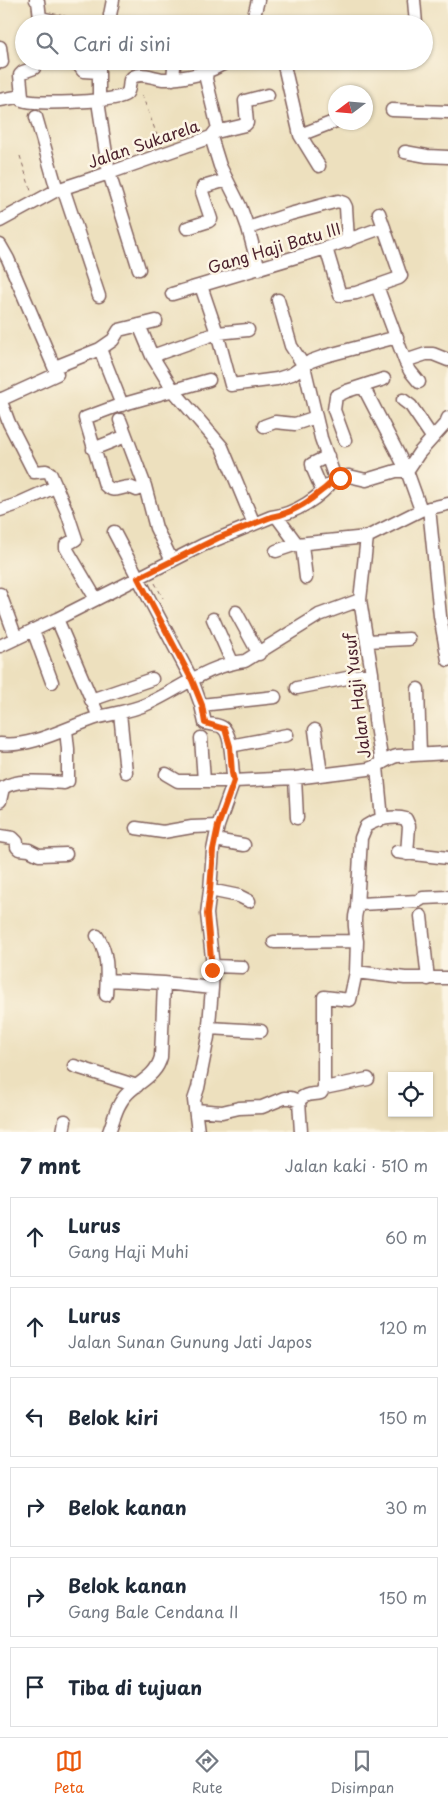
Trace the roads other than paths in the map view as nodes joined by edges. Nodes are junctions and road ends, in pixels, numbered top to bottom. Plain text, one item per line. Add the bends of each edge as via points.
1 (36, 0) edge
2 (113, 0) edge
3 (258, 0) edge
4 (414, 0) edge
5 (38, 15) edge
6 (110, 15) edge
7 (254, 15) edge
8 (415, 15) edge
9 (0, 47) edge
10 (0, 62) edge
11 (28, 70) edge
12 (99, 70) edge
13 (174, 70) edge
14 (211, 70) edge
15 (284, 70) edge
16 (207, 72) junction
17 (173, 79) junction
18 (20, 96) junction
19 (268, 96) dead end
20 (0, 100) edge
21 (99, 101) junction
22 (392, 110) dead end
23 (448, 112) edge
24 (36, 117) dead end
25 (328, 125) edge
26 (213, 134) junction
27 (300, 136) junction
28 (405, 152) dead end
29 (448, 157) edge
30 (319, 166) dead end
31 (109, 173) junction
32 (227, 180) junction
33 (60, 189) junction
34 (379, 213) dead end
35 (0, 219) edge
36 (384, 227) junction
37 (187, 228) dead end
38 (248, 228) junction
39 (348, 241) junction
40 (0, 245) edge
41 (326, 248) junction
42 (139, 269) dead end
43 (259, 269) junction
44 (201, 286) junction
45 (377, 286) junction
46 (172, 294) dead end
47 (98, 296) dead end
48 (278, 300) dead end
49 (156, 321) dead end
50 (139, 325) junction
51 (248, 330) dead end
52 (218, 333) junction
53 (397, 337) junction
54 (100, 349) junction
55 (152, 356) junction
56 (448, 360) edge
57 (405, 361) junction
58 (304, 366) junction
59 (55, 367) junction
60 (384, 379) dead end
61 (210, 380) dead end
62 (419, 382) dead end
63 (363, 386) junction
64 (173, 390) junction
65 (0, 399) edge
66 (403, 400) dead end
67 (122, 404) junction
68 (316, 417) junction
69 (120, 420) dead end
70 (447, 421) edge
71 (5, 424) edge
72 (264, 426) dead end
73 (126, 436) junction
74 (432, 437) junction
75 (345, 440) dead end
76 (93, 449) junction
77 (328, 456) junction
78 (407, 471) junction
79 (334, 478) junction
80 (145, 486) junction
81 (55, 487) junction
82 (322, 490) junction
83 (448, 504) edge
84 (425, 509) junction
85 (0, 510) edge
86 (277, 516) junction
87 (254, 524) junction
88 (114, 532) dead end
89 (367, 537) junction
90 (299, 545) junction
91 (276, 551) dead end
92 (172, 561) junction
93 (143, 575) junction
94 (306, 578) dead end
95 (0, 594) edge
96 (96, 599) junction
97 (360, 600) junction
98 (236, 612) dead end
99 (444, 616) edge
100 (57, 619) junction
101 (213, 620) dead end
102 (33, 630) junction
103 (16, 638) junction
104 (409, 639) dead end
105 (367, 641) junction
106 (0, 646) edge
107 (259, 654) junction
108 (448, 660) edge
109 (232, 662) junction
110 (372, 673) junction
111 (152, 679) dead end
112 (192, 680) junction
113 (52, 682) dead end
114 (297, 688) dead end
115 (418, 688) dead end
116 (275, 696) dead end
117 (91, 700) junction
118 (202, 705) junction
119 (120, 713) junction
120 (98, 718) junction
121 (66, 730) junction
122 (315, 730) dead end
123 (287, 735) dead end
124 (201, 738) dead end
125 (0, 744) edge
126 (230, 746) junction
127 (448, 753) edge
128 (420, 754) junction
129 (380, 765) junction
130 (126, 772) dead end
131 (166, 774) dead end
132 (321, 774) junction
133 (295, 778) junction
134 (204, 781) junction
135 (234, 781) junction
136 (0, 801) edge
137 (297, 818) dead end
138 (382, 819) junction
139 (218, 826) junction
140 (136, 828) dead end
141 (0, 836) edge
142 (214, 840) junction
143 (244, 845) dead end
144 (66, 854) dead end
145 (448, 858) edge
146 (210, 890) junction
147 (448, 897) edge
148 (249, 901) dead end
149 (357, 907) junction
150 (420, 916) dead end
151 (96, 936) dead end
152 (357, 940) junction
153 (274, 942) dead end
154 (212, 966) junction
155 (242, 967) dead end
156 (356, 972) junction
157 (448, 978) edge
158 (428, 979) junction
159 (106, 980) junction
160 (164, 983) junction
161 (212, 988) junction
162 (106, 995) dead end
163 (209, 1028) junction
164 (261, 1031) dead end
165 (74, 1066) dead end
166 (368, 1080) dead end
167 (137, 1086) junction
168 (324, 1088) junction
169 (300, 1100) junction
170 (195, 1110) junction
171 (109, 1132) edge
172 (198, 1132) edge
173 (302, 1132) edge

1 - 5 street
2 - 6 street
3 - 7 street
4 - 8 street
9 - 10 street
11 - 18 street via 20,75 23,94
12 - 21 street
13 - 17 street
14 - 16 street
15 - 27 street
16 - 17 street
16 - 26 street, Jalan Sukarela via 218,128
17 - 21 street via 134,76 125,96
18 - 20 street
18 - 21 street via 22,100 36,102
19 - 26 street via 245,101 245,125
21 - 31 street
22 - 23 street
24 - 33 street
25 - 27 street
26 - 31 street, Jalan Sukarela
26 - 32 street via 220,166
27 - 30 street
28 - 29 street
31 - 33 street, Jalan Sukarela
31 - 42 street
32 - 37 street via 203,187 211,219
32 - 38 street
33 - 35 street, Jalan Sukarela
33 - 47 street
34 - 36 street
36 - 39 street, Gang Haji Batu III
36 - 45 street via 401,276
38 - 39 street via 338,200 346,207
38 - 43 street
39 - 41 street, Gang Haji Batu III
40 - 59 street
41 - 43 street, Gang Haji Batu III
41 - 45 street via 340,295
43 - 44 street, Gang Haji Batu III
44 - 46 street, Gang Haji Batu III
44 - 52 street
45 - 53 street
48 - 58 street via 292,346
49 - 50 street
50 - 54 street via 119,330
50 - 55 street
51 - 52 street
52 - 55 street
52 - 58 street via 231,385 277,379
53 - 57 street
53 - 58 street via 325,356
54 - 59 street
54 - 67 street
55 - 64 street
56 - 57 street via 426,354
57 - 62 street
58 - 68 street
59 - 65 street via 57,374
60 - 63 street
61 - 64 street
63 - 75 street via 340,394 334,401
63 - 78 street
64 - 67 street
64 - 87 street via 222,447
65 - 71 street
66 - 74 street via 411,406
67 - 76 street via 85,418
68 - 72 street via 295,424 275,422
68 - 77 street
69 - 73 street
70 - 74 street
71 - 81 street via 34,472 50,472
73 - 76 street
73 - 80 street
74 - 78 street
76 - 80 street via 109,490 129,487 137,490
77 - 79 street
77 - 82 street via 312,464
78 - 79 street via 366,480 349,476
78 - 84 street
79 - 82 street via 330,486
80 - 92 street via 156,528
81 - 85 street
81 - 96 street via 76,539 66,548
82 - 86 street via 310,502
83 - 84 street
84 - 89 street
84 - 99 street
86 - 87 street
86 - 90 street
87 - 92 street
88 - 93 street
89 - 90 street
89 - 97 street, Jalan Haji Yusuf
90 - 91 street
90 - 94 street
92 - 93 street
93 - 96 street
93 - 112 street
95 - 103 street
96 - 100 street
97 - 105 street, Jalan Haji Yusuf
97 - 107 street via 319,616
98 - 107 street
99 - 108 street
100 - 102 street
100 - 117 street
101 - 109 street
102 - 103 street
102 - 113 street
103 - 106 street
104 - 105 street
105 - 110 street, Jalan Haji Yusuf
107 - 109 street via 245,661
109 - 112 street
110 - 114 street
110 - 129 street, Jalan Haji Yusuf
111 - 117 street
112 - 118 street
112 - 119 street via 148,703
115 - 128 street
116 - 118 street
117 - 120 street
118 - 126 street via 205,723 225,729
119 - 120 street
119 - 130 street
120 - 121 street
121 - 125 street via 28,741
121 - 136 street via 68,781 9,784 3,788
122 - 132 street
123 - 126 street
124 - 134 street
126 - 135 street
127 - 128 street
128 - 129 street via 397,756
129 - 132 street, Jalan Haji Yusuf
129 - 138 street
131 - 134 street, Jalan Haji Yusuf via 176,781
132 - 133 street, Jalan Haji Yusuf
133 - 135 street, Jalan Haji Yusuf
133 - 137 street
134 - 135 street, Jalan Haji Yusuf
135 - 139 street
138 - 145 street via 406,819 409,826 402,853
138 - 149 street via 363,830
139 - 140 street via 163,832
139 - 142 street
141 - 144 street via 13,838 19,849 39,856
142 - 143 street
142 - 146 street
146 - 148 street
146 - 154 street via 207,926
147 - 149 street via 363,903
149 - 152 street
150 - 158 street
151 - 159 street via 104,950
152 - 153 street
152 - 156 street
154 - 155 street
154 - 161 street
156 - 158 street
156 - 168 street via 350,1000 324,998
157 - 158 street
159 - 160 street
159 - 162 street
160 - 161 street
160 - 167 street via 162,1057 152,1075
161 - 163 street
163 - 164 street
163 - 170 street via 194,1100
165 - 167 street
166 - 168 street
167 - 171 street via 126,1094
168 - 169 street via 321,1093 307,1095
169 - 170 street via 284,1098 262,1107 222,1112
169 - 173 street
170 - 172 street

